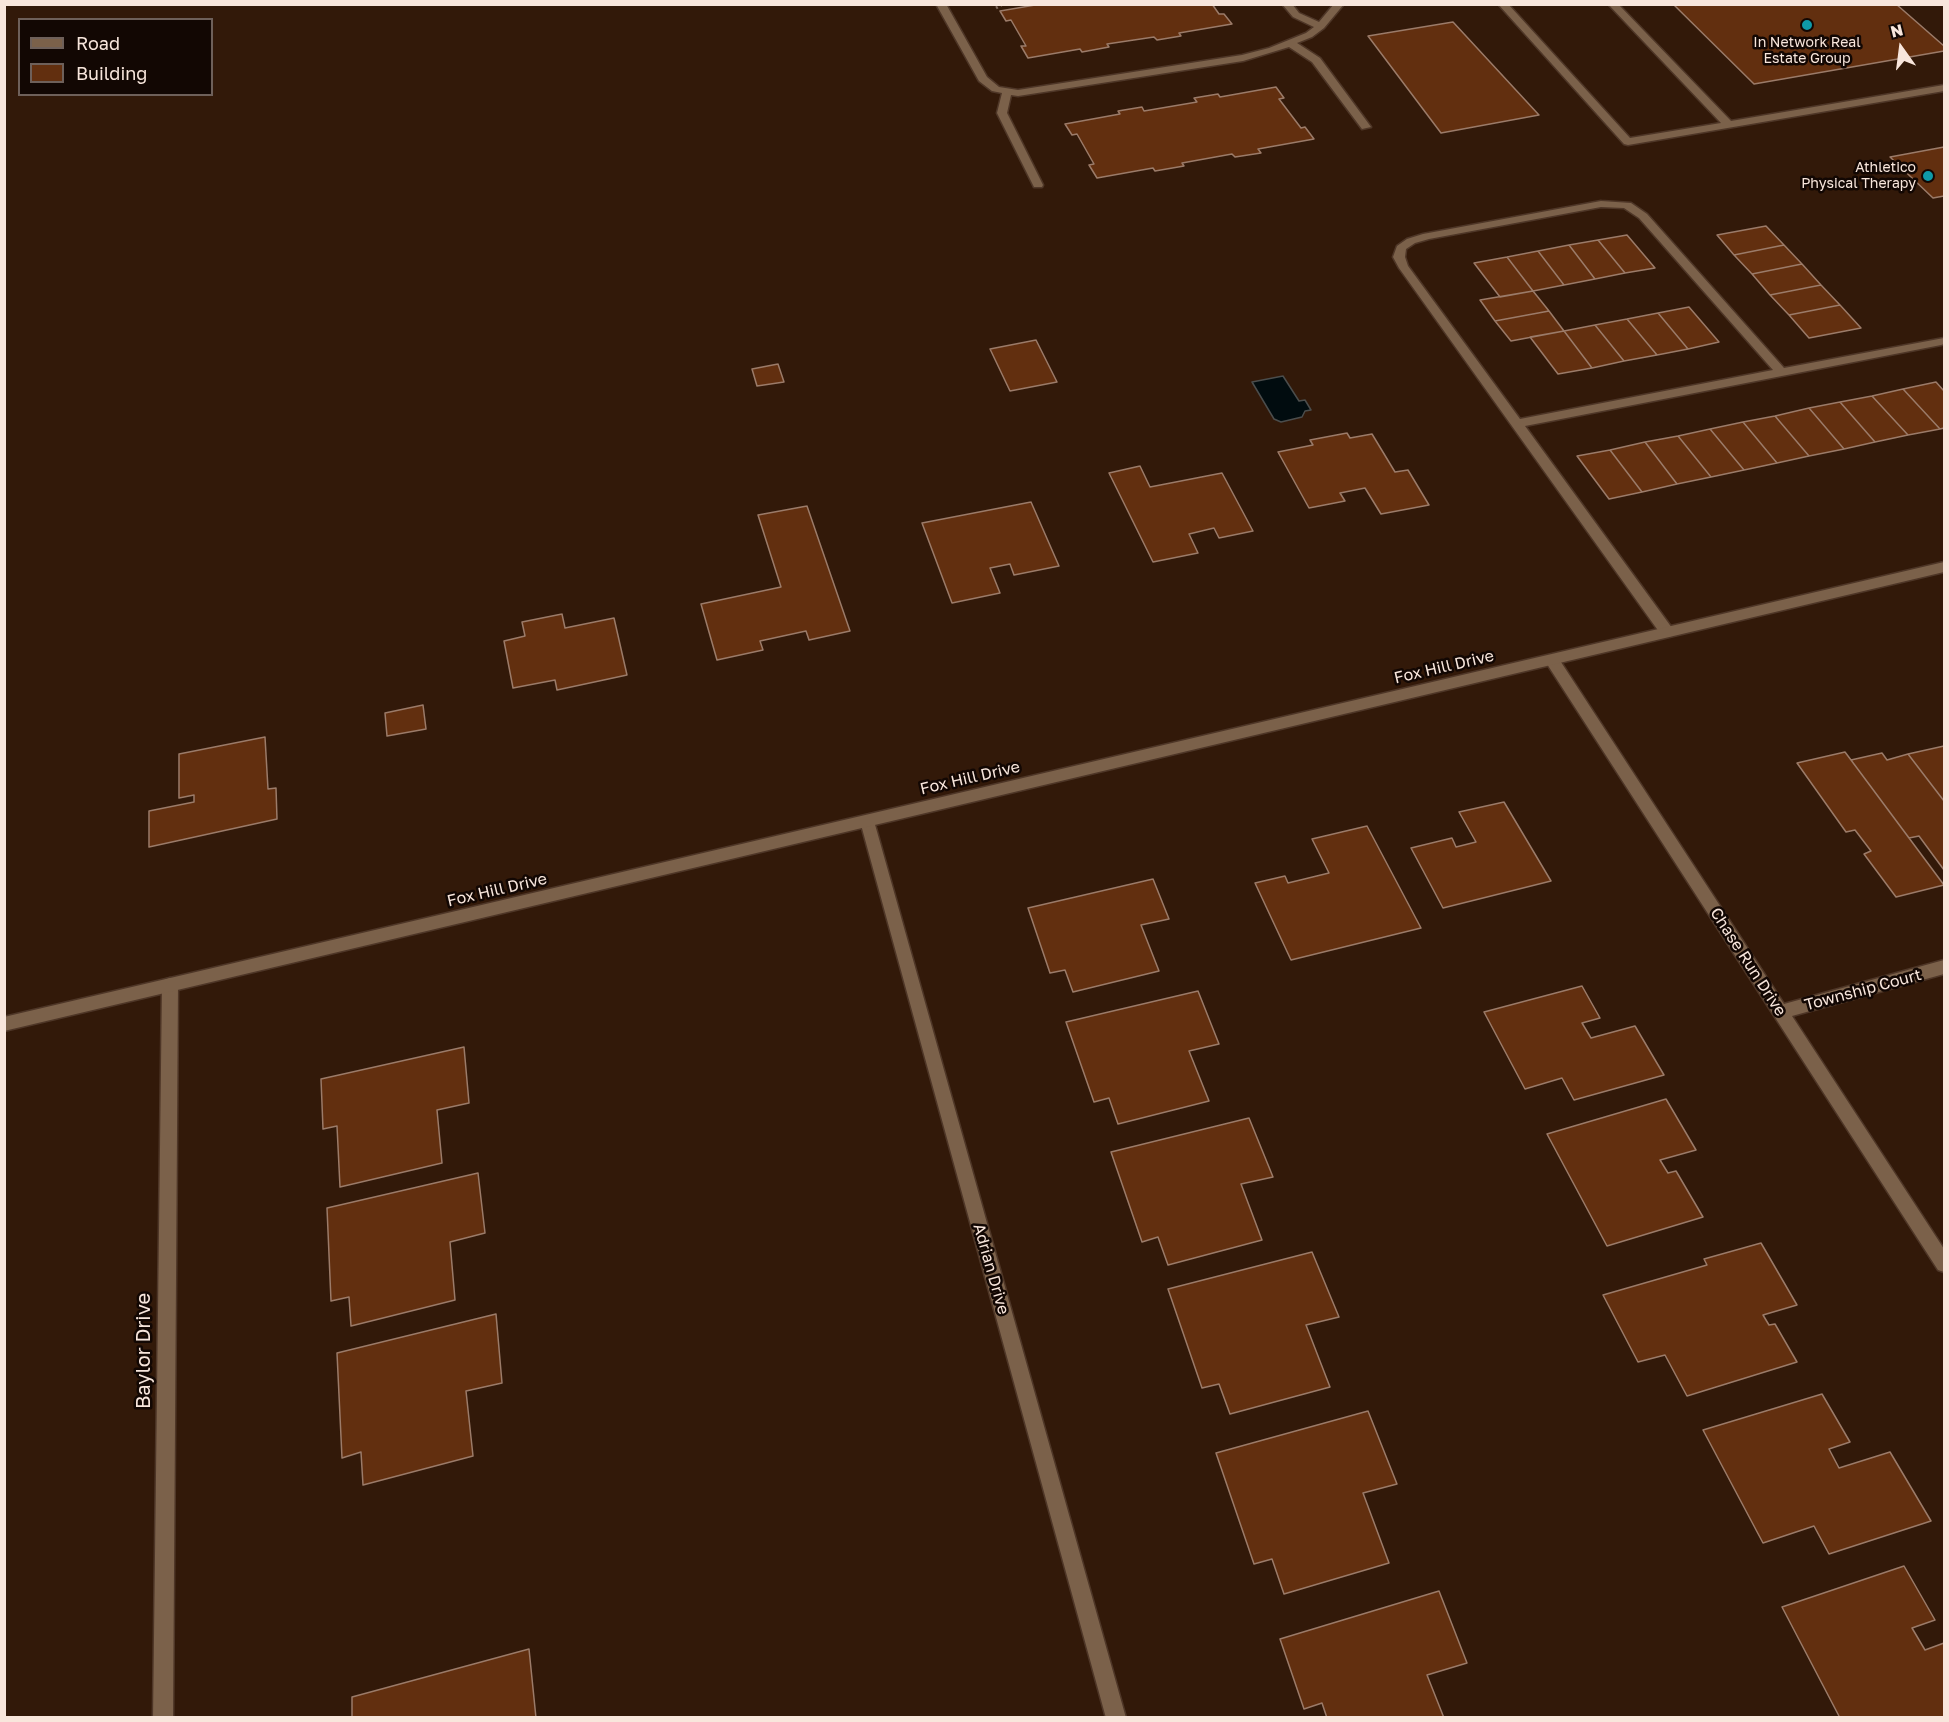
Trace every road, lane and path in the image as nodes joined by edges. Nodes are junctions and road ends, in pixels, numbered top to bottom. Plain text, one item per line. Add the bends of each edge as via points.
1 (941, 4) edge
2 (1003, 4) edge
3 (1286, 4) edge
4 (1340, 4) edge
5 (1502, 4) edge
6 (1612, 4) edge
7 (996, 8) dead end
8 (1321, 26) junction
9 (1292, 44) junction
10 (1944, 88) edge
11 (1007, 92) junction
12 (1728, 124) junction
13 (1366, 127) dead end
14 (1038, 185) dead end
15 (1941, 340) dead end
16 (1781, 372) junction
17 (1517, 424) junction
18 (1944, 567) edge
19 (1668, 632) junction
20 (1552, 660) junction
21 (867, 821) junction
22 (1944, 967) edge
23 (170, 985) junction
24 (1781, 1012) junction
25 (4, 1024) edge
26 (1944, 1264) edge
27 (163, 1718) edge
28 (1116, 1718) edge

1 - 11 street via 983,80
2 - 7 path
3 - 8 street via 1296,15
4 - 8 street
5 - 12 street via 1628,142
6 - 12 street
8 - 9 street
9 - 11 street via 1243,58 1030,92
9 - 13 street via 1316,60
10 - 12 street
11 - 14 street via 1002,113
15 - 16 street
16 - 17 street
16 - 17 street via 1643,216 1627,205 1601,204 1411,241 1401,248 1403,266
17 - 19 street
18 - 19 street, Fox Hill Drive
19 - 20 street, Fox Hill Drive
20 - 21 street, Fox Hill Drive
20 - 24 street, Chase Run Drive
21 - 23 street, Fox Hill Drive
21 - 28 street, Adrian Drive
22 - 24 street, Township Court
23 - 25 street, Fox Hill Drive
23 - 27 street, Baylor Drive
24 - 26 street, Chase Run Drive

